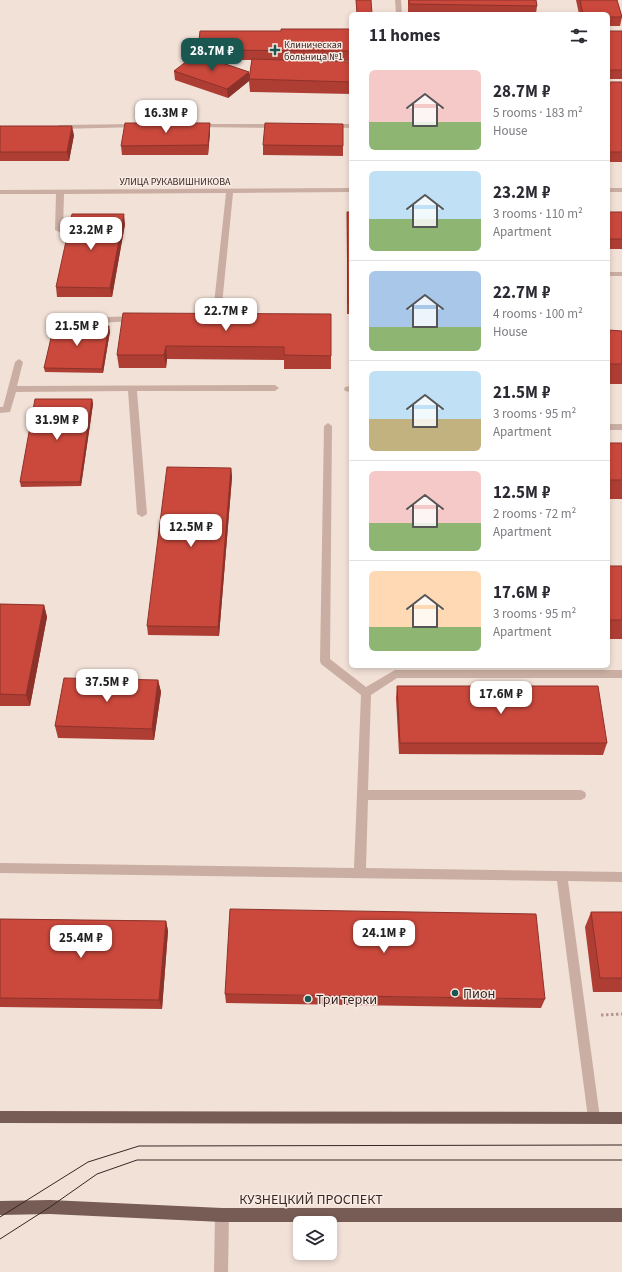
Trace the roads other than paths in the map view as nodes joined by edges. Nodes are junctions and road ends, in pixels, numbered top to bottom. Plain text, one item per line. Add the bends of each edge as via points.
1 (398, 0) edge
2 (399, 12) edge
3 (144, 126) edge
4 (192, 126) edge
5 (287, 126) edge
6 (327, 126) edge
7 (349, 126) edge
8 (48, 127) edge
9 (349, 190) edge
10 (610, 190) edge
11 (622, 190) edge
12 (230, 191) junction
13 (0, 192) edge
14 (60, 192) junction
15 (59, 230) dead end
16 (610, 274) edge
17 (620, 274) dead end
18 (201, 316) edge
19 (145, 318) edge
20 (50, 322) dead end
21 (19, 362) dead end
22 (132, 388) junction
23 (275, 388) dead end
24 (13, 389) junction
25 (0, 410) edge
26 (328, 426) dead end
27 (610, 427) edge
28 (622, 427) edge
29 (142, 514) dead end
30 (395, 670) edge
31 (622, 674) edge
32 (366, 693) junction
33 (364, 795) junction
34 (582, 795) dead end
35 (0, 868) edge
36 (360, 872) junction
37 (562, 876) junction
38 (622, 877) edge
39 (0, 1116) edge
40 (594, 1118) junction
41 (622, 1118) edge
42 (0, 1208) edge
43 (222, 1215) junction
44 (622, 1215) edge
45 (221, 1272) edge

1 - 2 street
3 - 8 street
4 - 5 street
6 - 7 street
9 - 12 street, УЛИЦА РУКАВИШНИКОВА
10 - 11 street
12 - 14 street, УЛИЦА РУКАВИШНИКОВА
12 - 18 street via 217,315
13 - 14 street, УЛИЦА РУКАВИШНИКОВА
14 - 15 street
16 - 17 street
19 - 20 street
21 - 24 street
22 - 23 street
22 - 24 street
22 - 29 street
24 - 25 street via 7,410
26 - 32 street via 325,661
27 - 28 street
30 - 31 street
30 - 32 street
32 - 33 street
33 - 34 street
33 - 36 street
35 - 36 street
36 - 37 street
37 - 38 street
37 - 40 street
39 - 40 main road
40 - 41 main road
42 - 43 main road, КУЗНЕЦКИЙ ПРОСПЕКТ via 50,1207
43 - 44 main road, КУЗНЕЦКИЙ ПРОСПЕКТ
43 - 45 street

